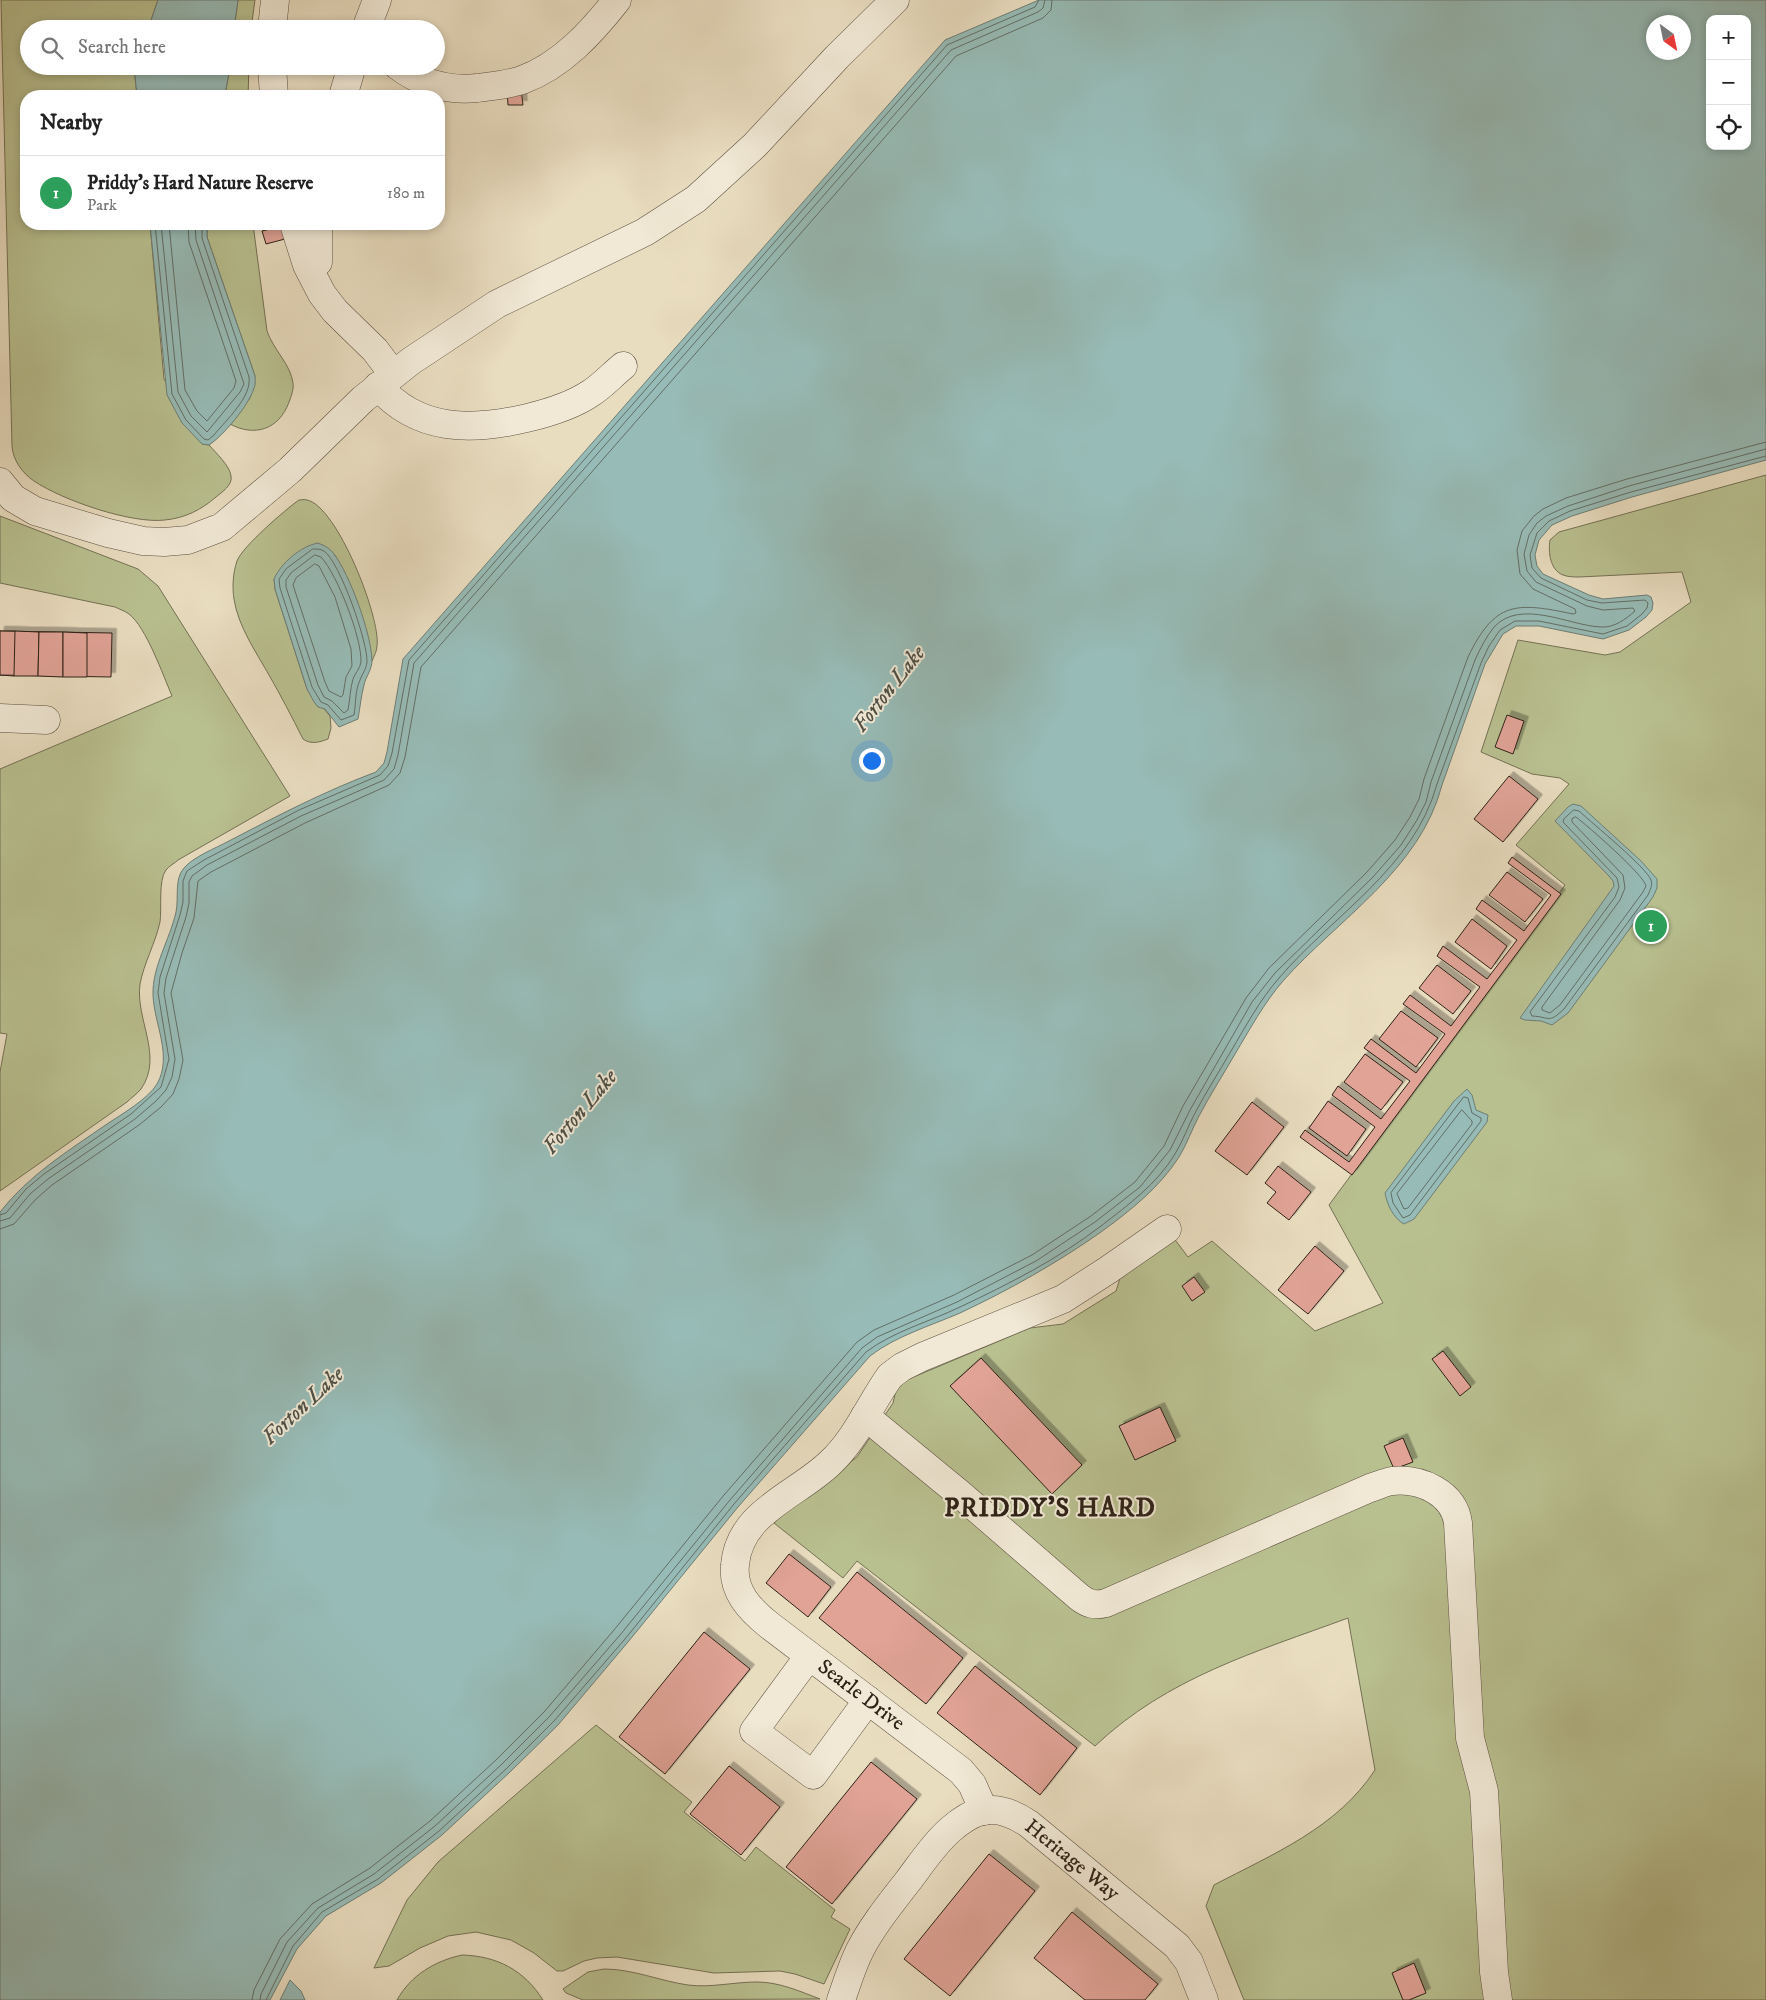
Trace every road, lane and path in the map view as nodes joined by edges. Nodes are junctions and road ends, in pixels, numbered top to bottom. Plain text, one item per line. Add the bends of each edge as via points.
1 (275, 0) edge
2 (377, 0) edge
3 (617, 0) edge
4 (878, 5) edge
5 (273, 20) edge
6 (369, 20) edge
7 (273, 75) edge
8 (349, 75) edge
9 (413, 75) edge
10 (274, 90) edge
11 (344, 90) edge
12 (296, 230) edge
13 (318, 230) edge
14 (308, 269) junction
15 (623, 366) dead end
16 (386, 380) junction
17 (0, 482) edge
18 (0, 718) edge
19 (46, 720) dead end
20 (1167, 1229) dead end
21 (865, 1416) junction
22 (809, 1656) junction
23 (868, 1700) junction
24 (984, 1811) junction
25 (840, 2000) edge
26 (1204, 2000) edge
27 (1498, 2000) edge

1 - 5 street
2 - 6 street
3 - 9 street via 587,36 524,79 490,86 451,88
4 - 16 street via 755,145 696,198 645,232 497,304
7 - 10 street
8 - 11 street
12 - 14 street
13 - 14 street via 318,262
14 - 16 street via 335,311 375,350
15 - 16 street via 591,394 573,403 540,415 486,426 466,427 436,422 400,406 388,398
16 - 17 street via 242,512 222,527 196,538 143,541 43,514 21,503
18 - 19 street
20 - 21 street via 1063,1299 902,1367 890,1376
21 - 22 street, Searle Drive via 830,1464 751,1525 736,1554 735,1582 744,1600 756,1614
21 - 27 street via 1085,1602 1098,1605 1390,1481 1421,1484 1447,1497 1455,1508 1458,1523 1470,1738 1484,1791
22 - 23 street, Searle Drive
22 - 23 street via 754,1731 761,1737 813,1775
23 - 24 street, Searle Drive via 961,1771 972,1784
24 - 25 street, Heritage Way via 951,1829 917,1869 866,1939
24 - 26 street, Heritage Way via 1002,1811 1029,1824 1177,1946 1189,1962

